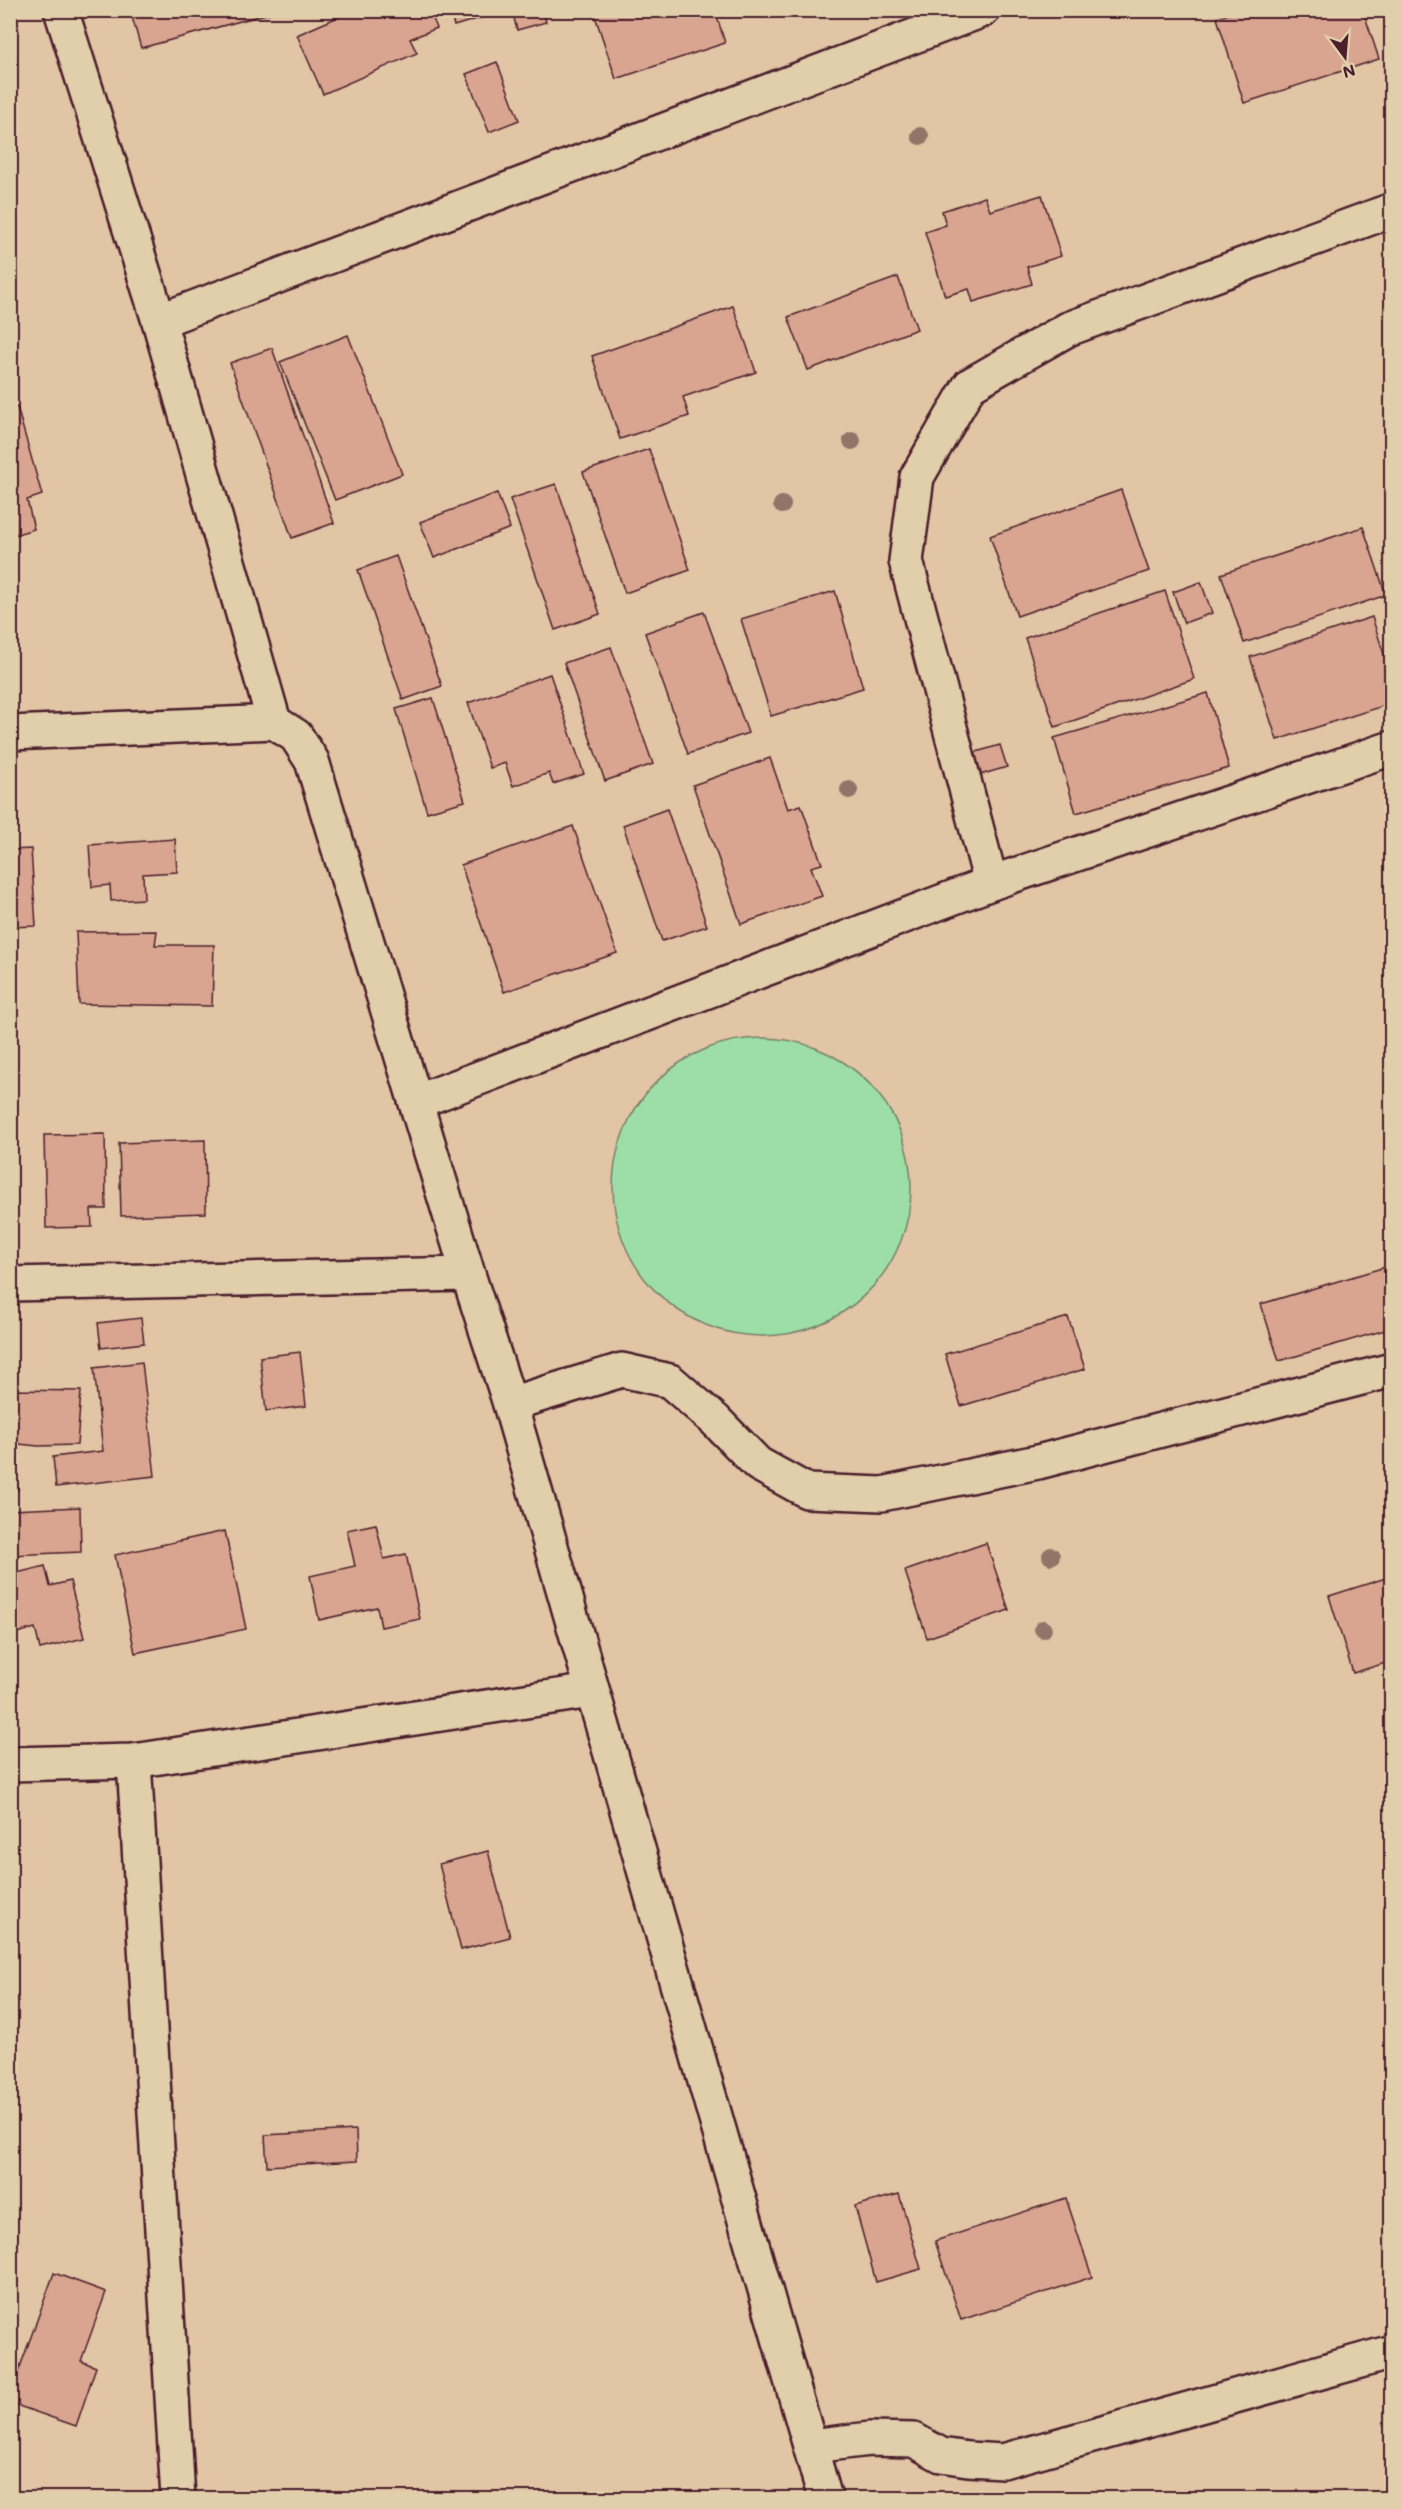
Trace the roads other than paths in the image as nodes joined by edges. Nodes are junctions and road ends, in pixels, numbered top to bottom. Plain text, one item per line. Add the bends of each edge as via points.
1 (61, 10) edge
2 (983, 10) edge
3 (1392, 210) edge
4 (159, 321) junction
5 (274, 722) junction
6 (10, 733) edge
7 (1392, 748) edge
8 (991, 883) junction
9 (416, 1102) junction
10 (468, 1274) junction
11 (10, 1284) edge
12 (1392, 1370) edge
13 (510, 1404) junction
14 (591, 1691) junction
15 (134, 1761) junction
16 (10, 1764) edge
17 (1392, 2352) edge
18 (811, 2446) junction
19 (178, 2499) edge
20 (825, 2499) edge

1 - 4 street
2 - 4 street
3 - 8 street via 1068,329 970,385 917,477 906,561
4 - 5 street
5 - 6 street
5 - 9 street via 296,736 312,761
7 - 8 street
8 - 9 street
9 - 10 street
10 - 11 street
10 - 13 street
12 - 13 street via 1038,1462 882,1494 807,1491 758,1464 670,1381 622,1370
13 - 14 street
14 - 15 street
14 - 18 street
15 - 16 street
15 - 19 street
17 - 18 street via 1003,2461 941,2455 914,2440 870,2439
18 - 20 street

